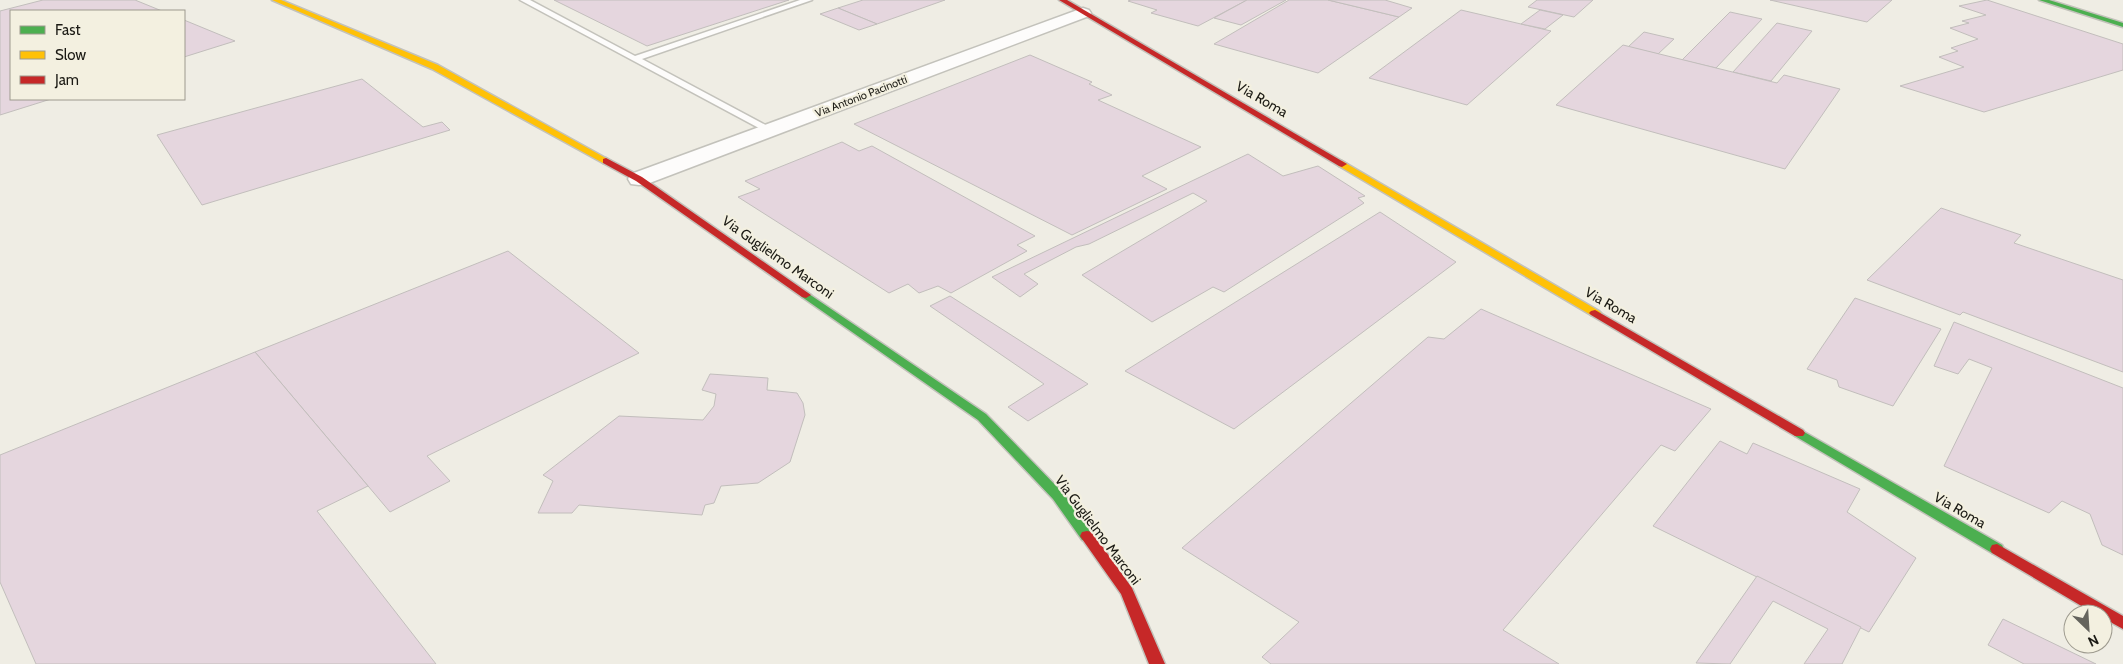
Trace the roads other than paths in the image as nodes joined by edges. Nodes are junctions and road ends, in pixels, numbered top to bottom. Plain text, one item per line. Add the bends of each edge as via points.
1 (275, 0) edge
2 (524, 0) edge
3 (808, 0) edge
4 (1062, 0) edge
5 (2042, 0) edge
6 (1084, 13) junction
7 (2123, 25) edge
8 (634, 59) junction
9 (770, 131) junction
10 (639, 179) junction
11 (2123, 623) edge
12 (1158, 664) edge

1 - 10 street, Via Guglielmo Marconi via 434,67
2 - 8 lane
3 - 8 lane
4 - 6 street, Via Roma
5 - 7 street
6 - 9 street, Via Antonio Pacinotti
6 - 11 street, Via Roma
8 - 9 lane
9 - 10 street, Via Antonio Pacinotti
10 - 12 street, Via Guglielmo Marconi via 982,417 1058,496 1127,592

